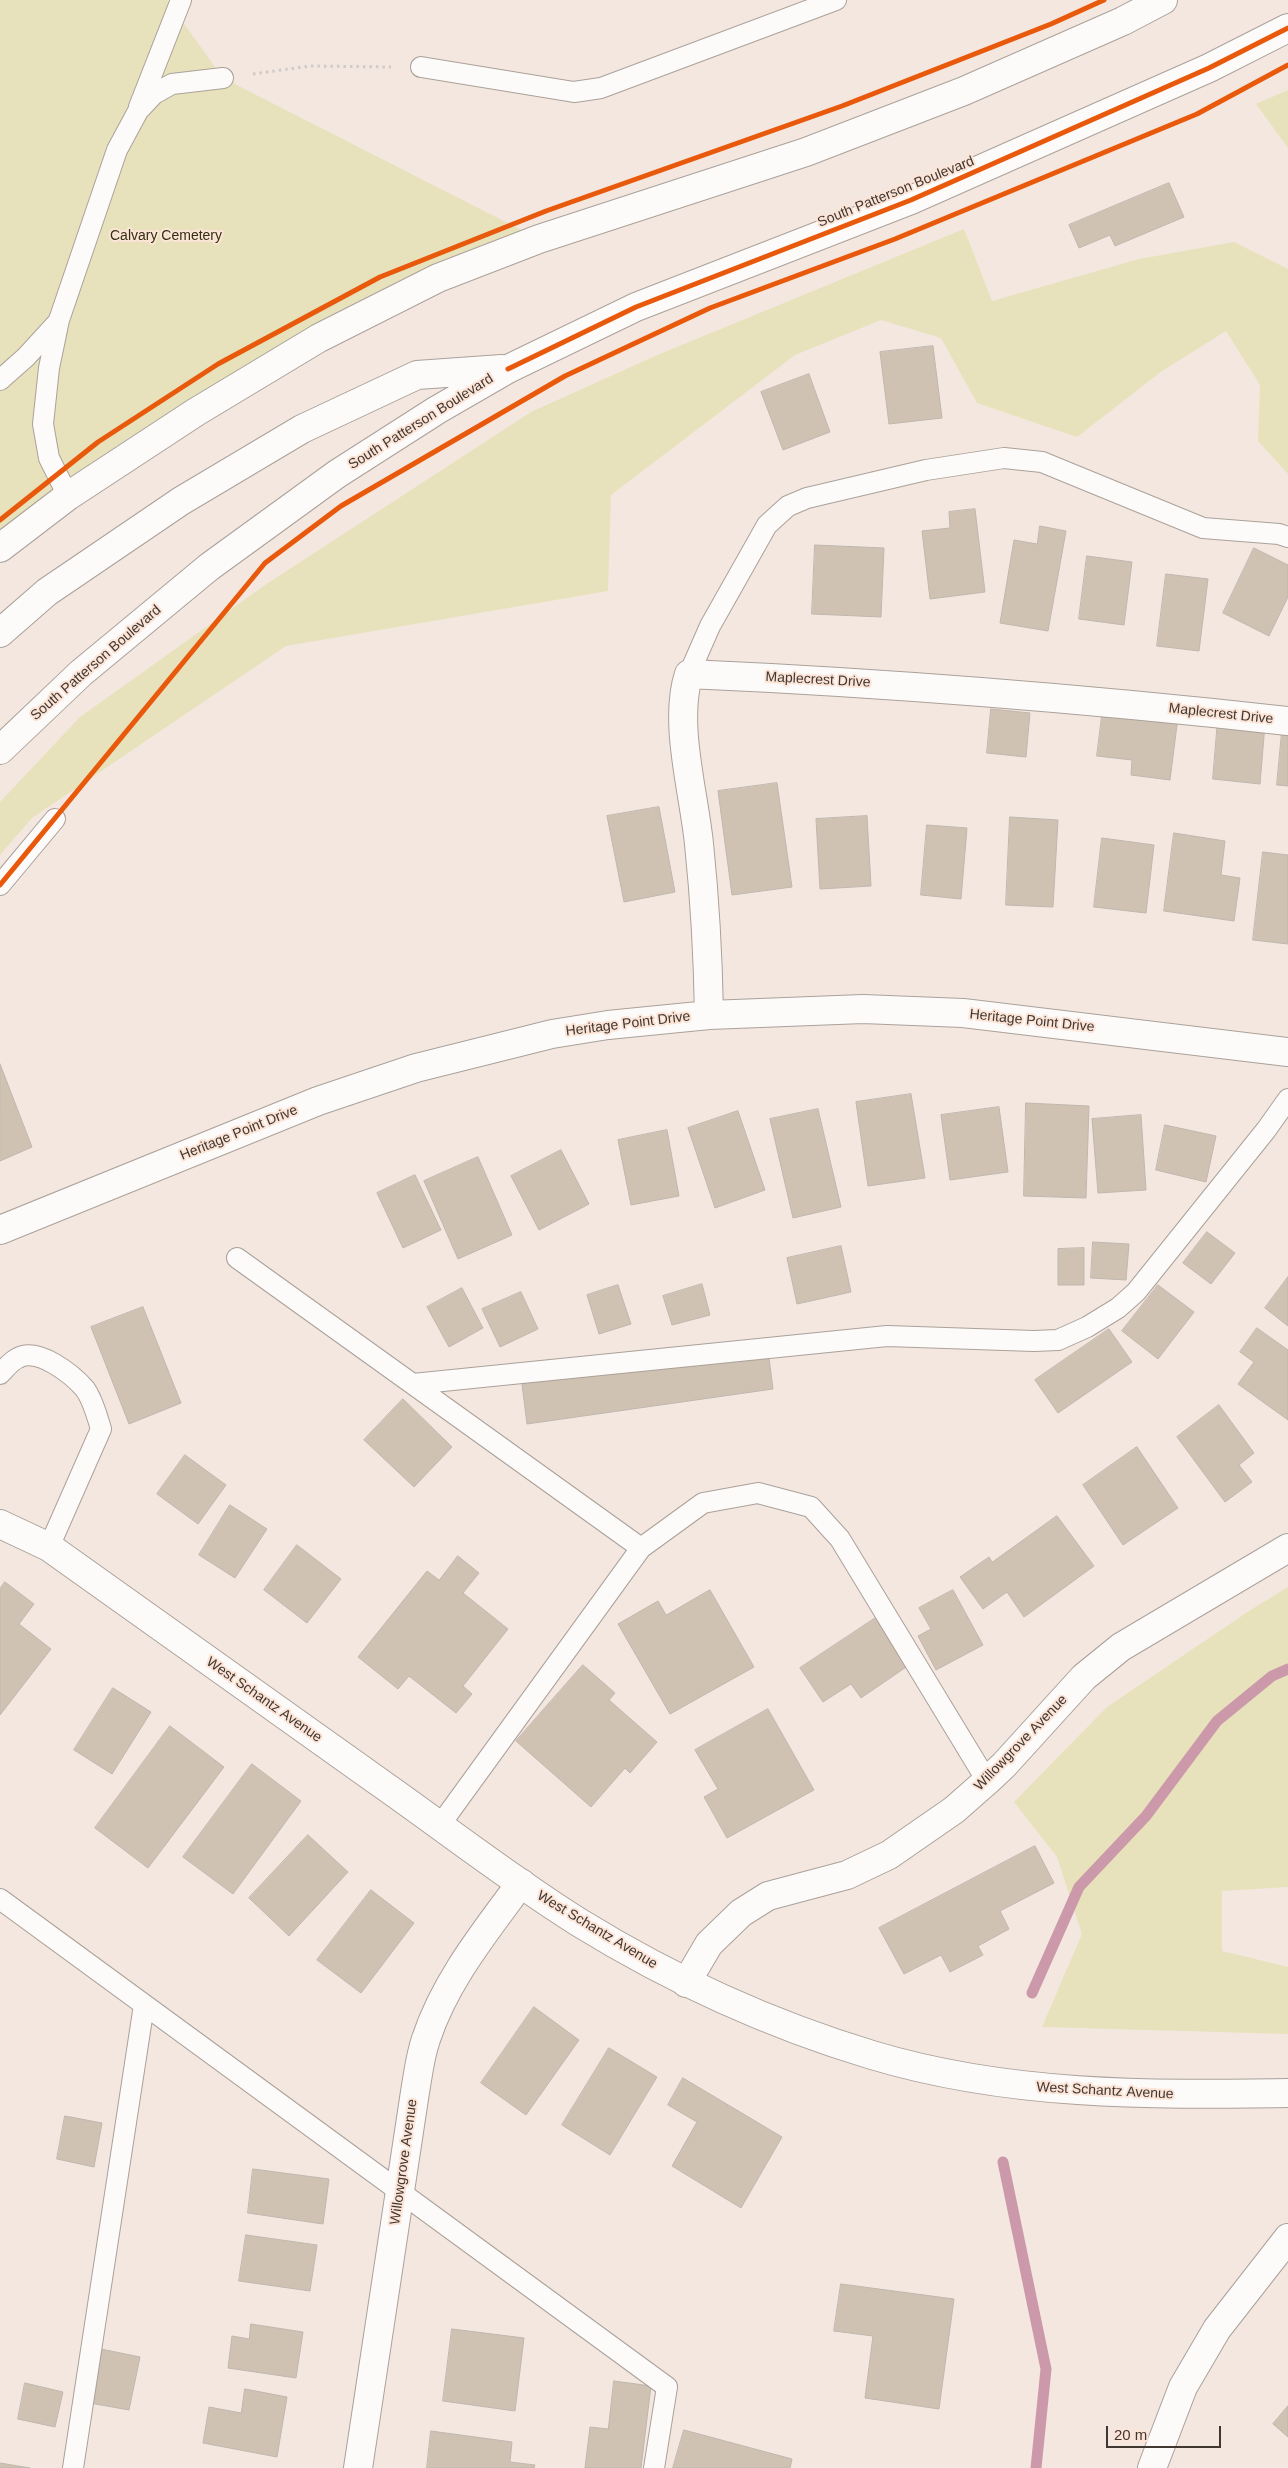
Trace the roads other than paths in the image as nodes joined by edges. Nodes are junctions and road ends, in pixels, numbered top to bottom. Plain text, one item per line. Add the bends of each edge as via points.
1 (181, 0) edge
2 (836, 0) edge
3 (1163, 0) edge
4 (1288, 28) edge
5 (421, 67) road end
6 (223, 78) road end
7 (138, 111) junction
8 (59, 320) junction
9 (508, 369) junction
10 (0, 380) edge
11 (68, 496) junction
12 (1288, 538) edge
13 (0, 548) edge
14 (0, 632) edge
15 (689, 674) junction
16 (1288, 722) edge
17 (0, 750) edge
18 (55, 819) road end
19 (0, 885) edge
20 (709, 1015) junction
21 (1288, 1052) edge
22 (1288, 1099) edge
23 (0, 1230) edge
24 (237, 1258) dead end
25 (0, 1374) edge
26 (413, 1384) junction
27 (0, 1524) edge
28 (49, 1547) junction
29 (641, 1548) junction
30 (1288, 1548) edge
31 (986, 1781) junction
32 (440, 1825) junction
33 (521, 1883) junction
34 (0, 1899) edge
35 (686, 1982) junction
36 (144, 2005) junction
37 (1288, 2093) edge
38 (400, 2194) junction
39 (1288, 2238) edge
40 (73, 2468) edge
41 (358, 2468) edge
42 (654, 2468) edge
43 (1152, 2468) edge

1 - 7 lane
2 - 5 lane via 601,88 574,92
3 - 11 main road via 1124,21 964,91 806,152 539,239 438,278 319,338 196,412
4 - 9 main road, South Patterson Boulevard via 1209,68 928,192 636,307
6 - 7 lane via 172,84 154,94
7 - 8 lane via 117,150
8 - 10 lane
8 - 11 lane via 49,368 43,424 50,458
9 - 14 main road via 417,375 302,429 173,506 47,592
9 - 17 main road, South Patterson Boulevard via 337,474 209,567 81,673
11 - 13 main road
12 - 15 lane via 1279,534 1203,528 1042,462 1004,458 926,470 807,498 788,506 766,525 710,626
15 - 16 main road, Maplecrest Drive via 856,681 1071,698
15 - 20 main road via 682,723 695,801 706,912
18 - 19 lane
20 - 21 main road, Heritage Point Drive via 863,1009 963,1013
20 - 23 main road, Heritage Point Drive via 552,1034 416,1068 318,1101
22 - 26 lane via 1136,1292 1118,1308 1058,1340 888,1336
24 - 26 lane
25 - 28 lane via 18,1357 35,1356 54,1362 85,1390 96,1411 101,1429
26 - 29 lane
27 - 28 main road, West Schantz Avenue
28 - 32 main road, West Schantz Avenue
29 - 31 lane via 703,1503 758,1493 811,1507 840,1539
29 - 32 lane
30 - 31 main road, Willowgrove Avenue via 1121,1647 1084,1677
31 - 35 main road, Willowgrove Avenue via 954,1810 889,1855 848,1875 768,1896 741,1913 709,1944
32 - 33 main road, West Schantz Avenue
33 - 35 main road, West Schantz Avenue via 579,1923
33 - 38 main road, Willowgrove Avenue via 467,1956 442,2000 426,2040 414,2092
34 - 36 lane
35 - 37 main road, West Schantz Avenue via 760,2016 873,2055 976,2079 1060,2091 1188,2095
36 - 38 lane
36 - 40 lane
38 - 41 main road, Willowgrove Avenue
38 - 42 lane via 667,2387
39 - 43 main road via 1217,2329 1184,2387

